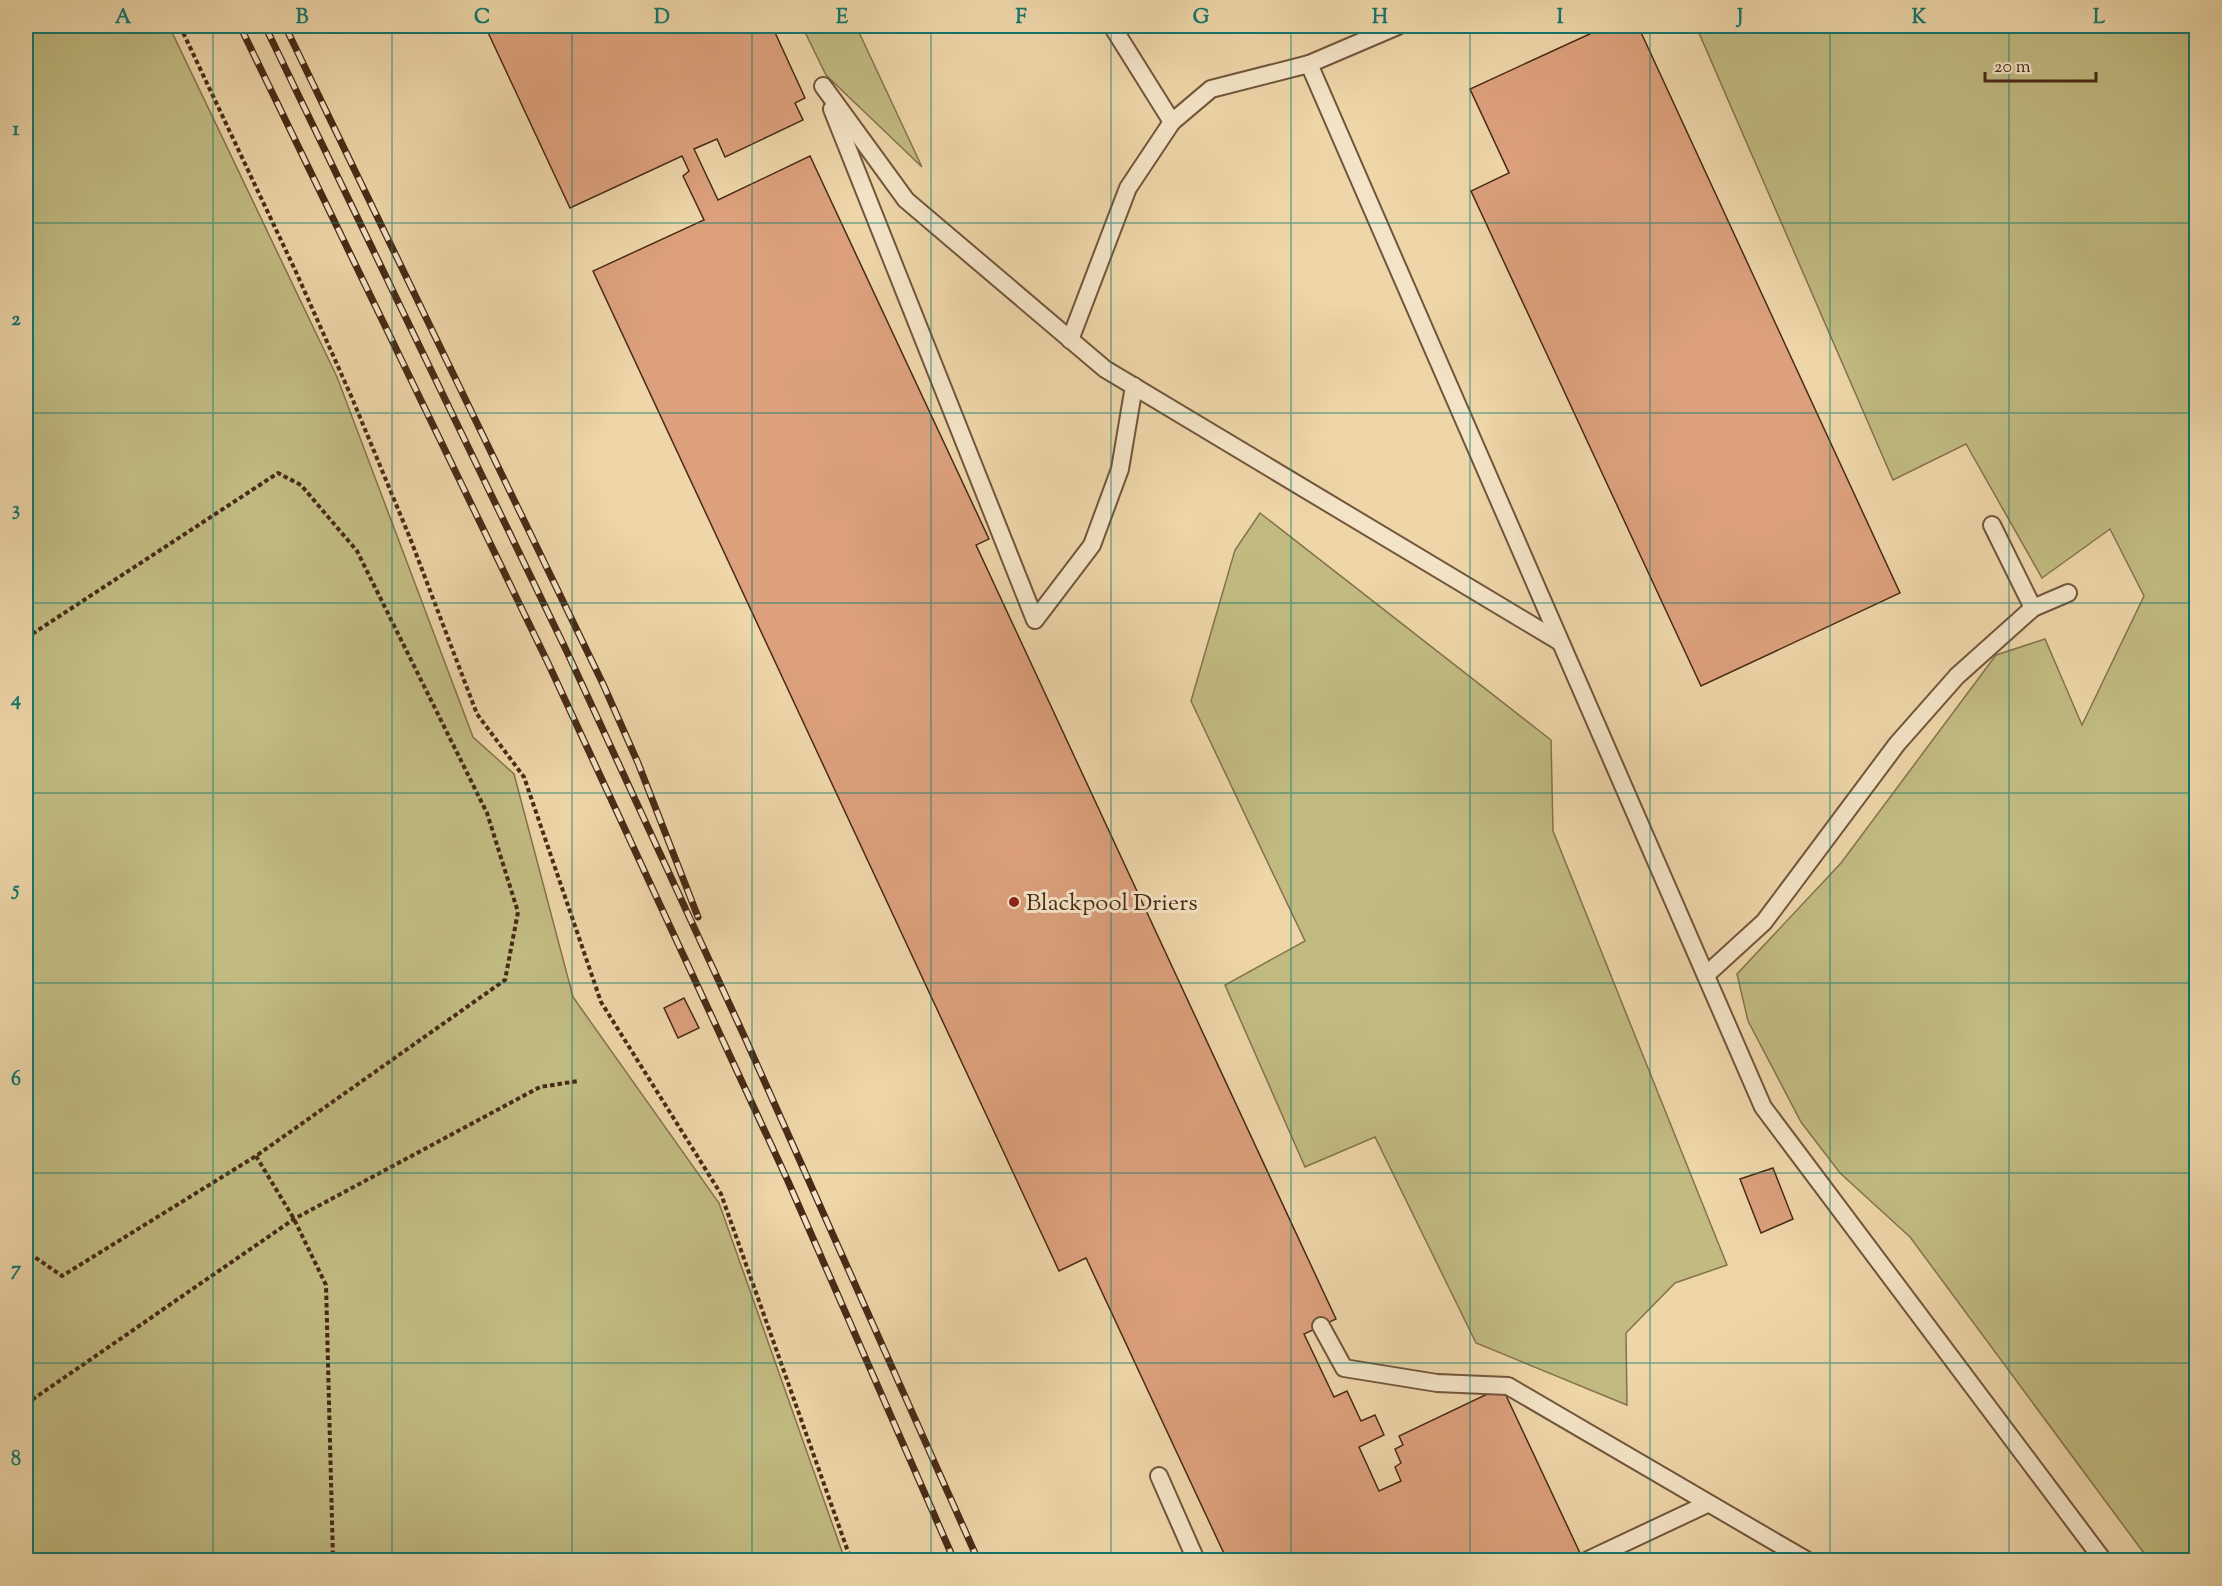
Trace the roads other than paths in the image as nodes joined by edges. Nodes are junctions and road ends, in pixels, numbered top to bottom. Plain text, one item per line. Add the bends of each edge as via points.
1 (1112, 26) edge
2 (1398, 26) edge
3 (1309, 64) junction
4 (1172, 122) junction
5 (1070, 340) junction
6 (1134, 386) junction
7 (1992, 525) dead end
8 (2068, 593) dead end
9 (2034, 608) junction
10 (1560, 642) junction
11 (1706, 975) junction
12 (1321, 1326) dead end
13 (1159, 1476) dead end
14 (1707, 1504) junction
15 (1196, 1560) edge
16 (1588, 1560) edge
17 (1806, 1560) edge
18 (2103, 1560) edge

1 - 4 lane
2 - 3 lane
3 - 4 lane via 1211,89
3 - 10 lane
4 - 5 lane via 1128,188
5 - 6 lane via 1105,369
5 - 6 lane via 906,201 823,86 1035,620 1092,545 1120,469
6 - 10 lane
7 - 9 lane
8 - 9 lane
9 - 11 lane via 1957,676 1897,744 1764,922
10 - 11 lane
11 - 18 lane via 1763,1107
12 - 14 lane via 1344,1368 1437,1383 1508,1386
13 - 15 lane
14 - 16 lane
14 - 17 lane

